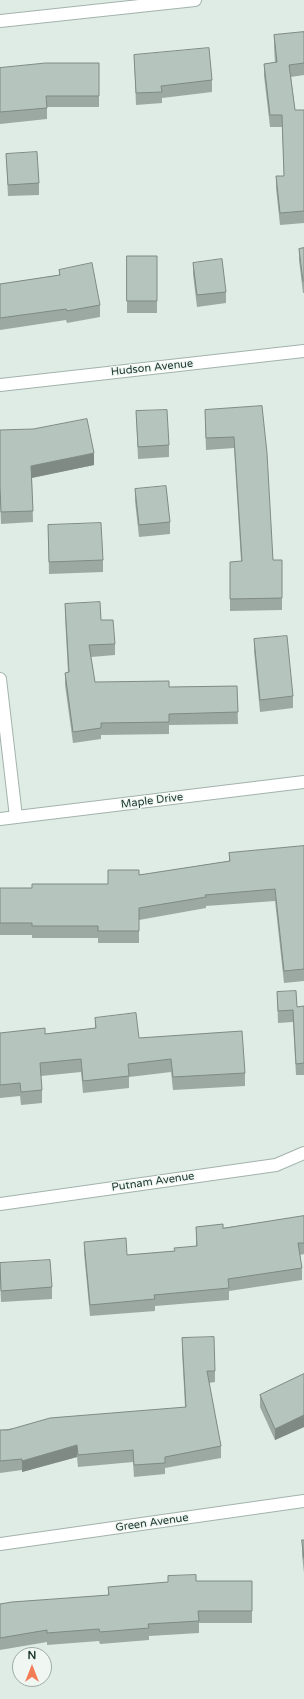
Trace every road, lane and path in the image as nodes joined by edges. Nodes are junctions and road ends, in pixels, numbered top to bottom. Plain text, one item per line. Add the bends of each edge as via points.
1 (195, 0) edge
2 (0, 21) edge
3 (304, 351) edge
4 (0, 384) edge
5 (0, 679) edge
6 (304, 782) edge
7 (16, 817) junction
8 (0, 819) edge
9 (304, 1153) edge
10 (0, 1204) edge
11 (304, 1501) edge
12 (0, 1544) edge

1 - 2 street
3 - 4 street, Hudson Avenue
5 - 7 street
6 - 7 street, Maple Drive
7 - 8 street, Maple Drive
9 - 10 street, Putnam Avenue via 276,1165
11 - 12 street, Green Avenue

